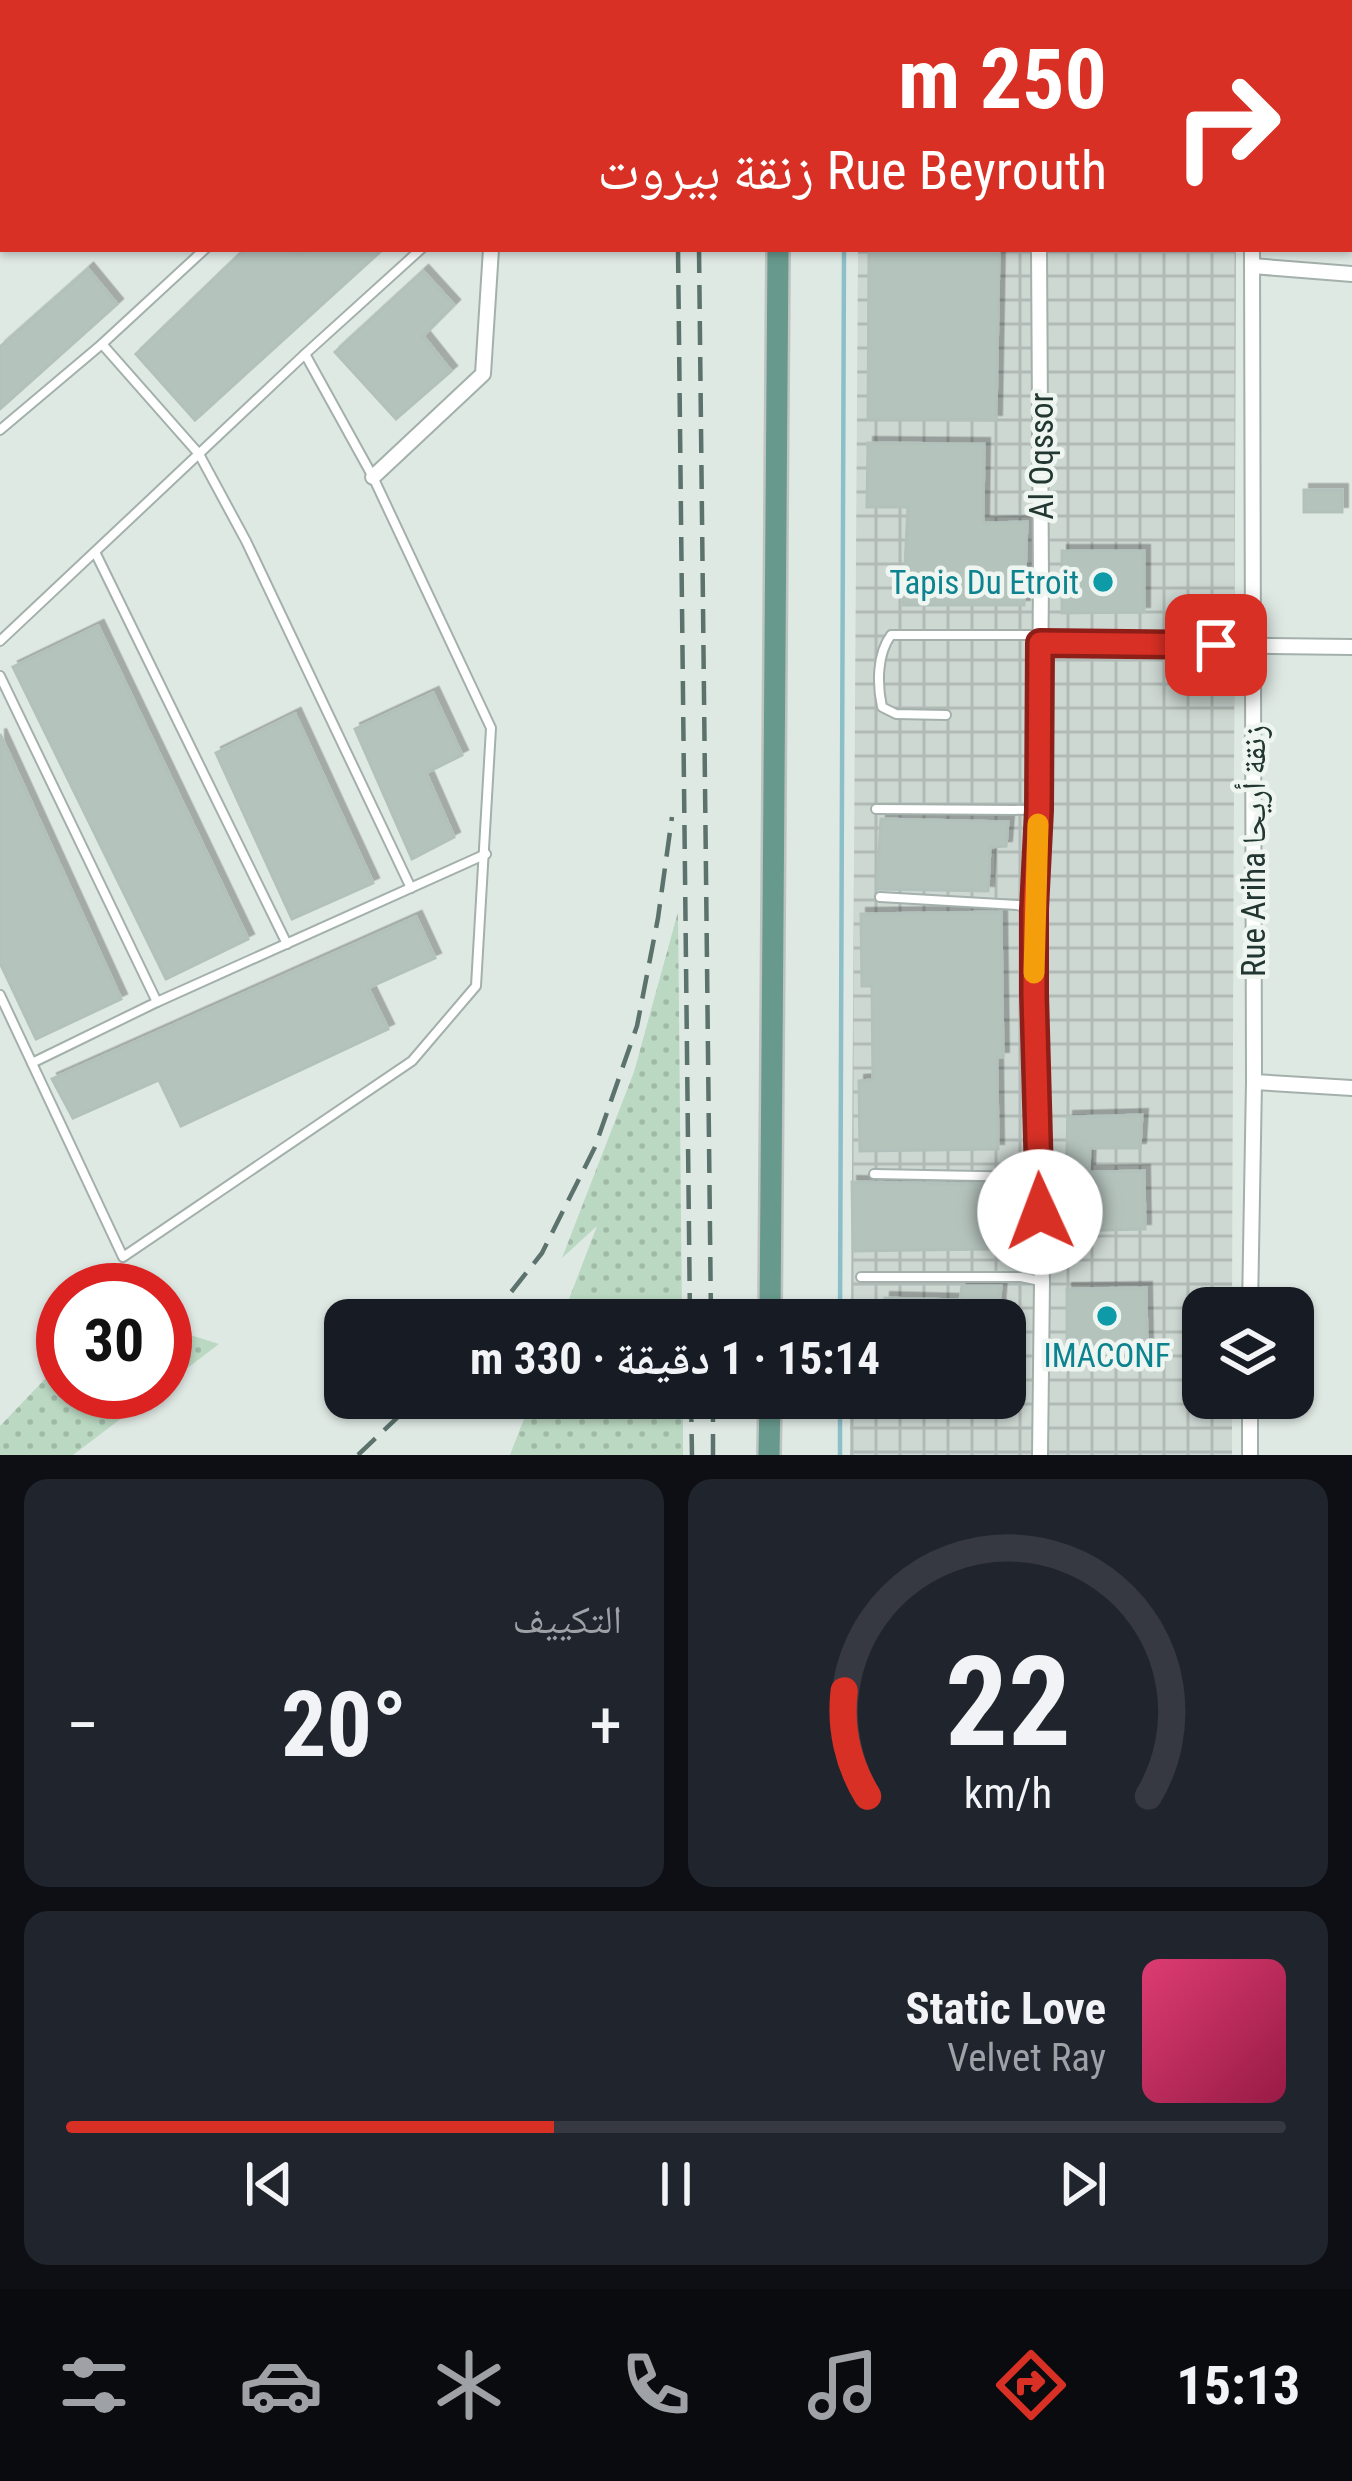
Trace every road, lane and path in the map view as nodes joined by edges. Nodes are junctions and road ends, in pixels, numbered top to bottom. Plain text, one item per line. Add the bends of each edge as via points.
1 (203, 252) edge
2 (418, 252) edge
3 (490, 252) edge
4 (778, 252) edge
5 (1039, 252) edge
6 (1252, 252) edge
7 (1252, 266) junction
8 (1352, 274) edge
9 (102, 344) junction
10 (304, 354) junction
11 (0, 430) edge
12 (199, 454) junction
13 (373, 477) junction
14 (95, 552) junction
15 (1040, 639) junction
16 (0, 640) edge
17 (1253, 646) junction
18 (1352, 646) edge
19 (0, 676) edge
20 (946, 715) dead end
21 (876, 809) dead end
22 (1039, 810) junction
23 (486, 854) junction
24 (411, 888) junction
25 (880, 897) dead end
26 (1034, 909) junction
27 (287, 944) junction
28 (0, 995) edge
29 (157, 1002) junction
30 (32, 1063) junction
31 (1254, 1082) junction
32 (1352, 1088) edge
33 (874, 1174) dead end
34 (1038, 1178) junction
35 (861, 1276) dead end
36 (1042, 1281) junction
37 (1250, 1287) edge
38 (770, 1299) edge
39 (770, 1419) edge
40 (1250, 1419) edge
41 (769, 1455) edge
42 (1040, 1455) edge
43 (1250, 1455) edge

1 - 9 lane
2 - 10 lane
3 - 13 street via 483,374
4 - 38 main road
5 - 15 street, Al Oqssor
6 - 7 street, Rue Ariha زنقة أريحا
7 - 8 street
7 - 17 street, Rue Ariha زنقة أريحا
9 - 11 lane
9 - 12 lane
10 - 12 lane
10 - 13 lane
12 - 14 lane
12 - 24 lane
13 - 23 lane via 491,728
14 - 16 lane
14 - 27 lane
15 - 17 street
15 - 20 lane via 891,635 882,651 882,707
15 - 22 street, Al Oqssor
17 - 18 street
17 - 31 street, Rue Ariha زنقة أريحا
19 - 29 lane
21 - 22 lane
22 - 26 street, Al Oqssor
23 - 24 lane
23 - 30 lane via 476,986 412,1060 123,1257
24 - 27 lane
25 - 26 lane
26 - 34 street, Al Oqssor
27 - 29 lane
28 - 30 lane
29 - 30 lane
31 - 32 street
31 - 37 street, Rue Ariha زنقة أريحا
33 - 34 lane
34 - 36 street, Al Oqssor
35 - 36 lane
36 - 42 street, Al Oqssor
39 - 41 main road
40 - 43 street

